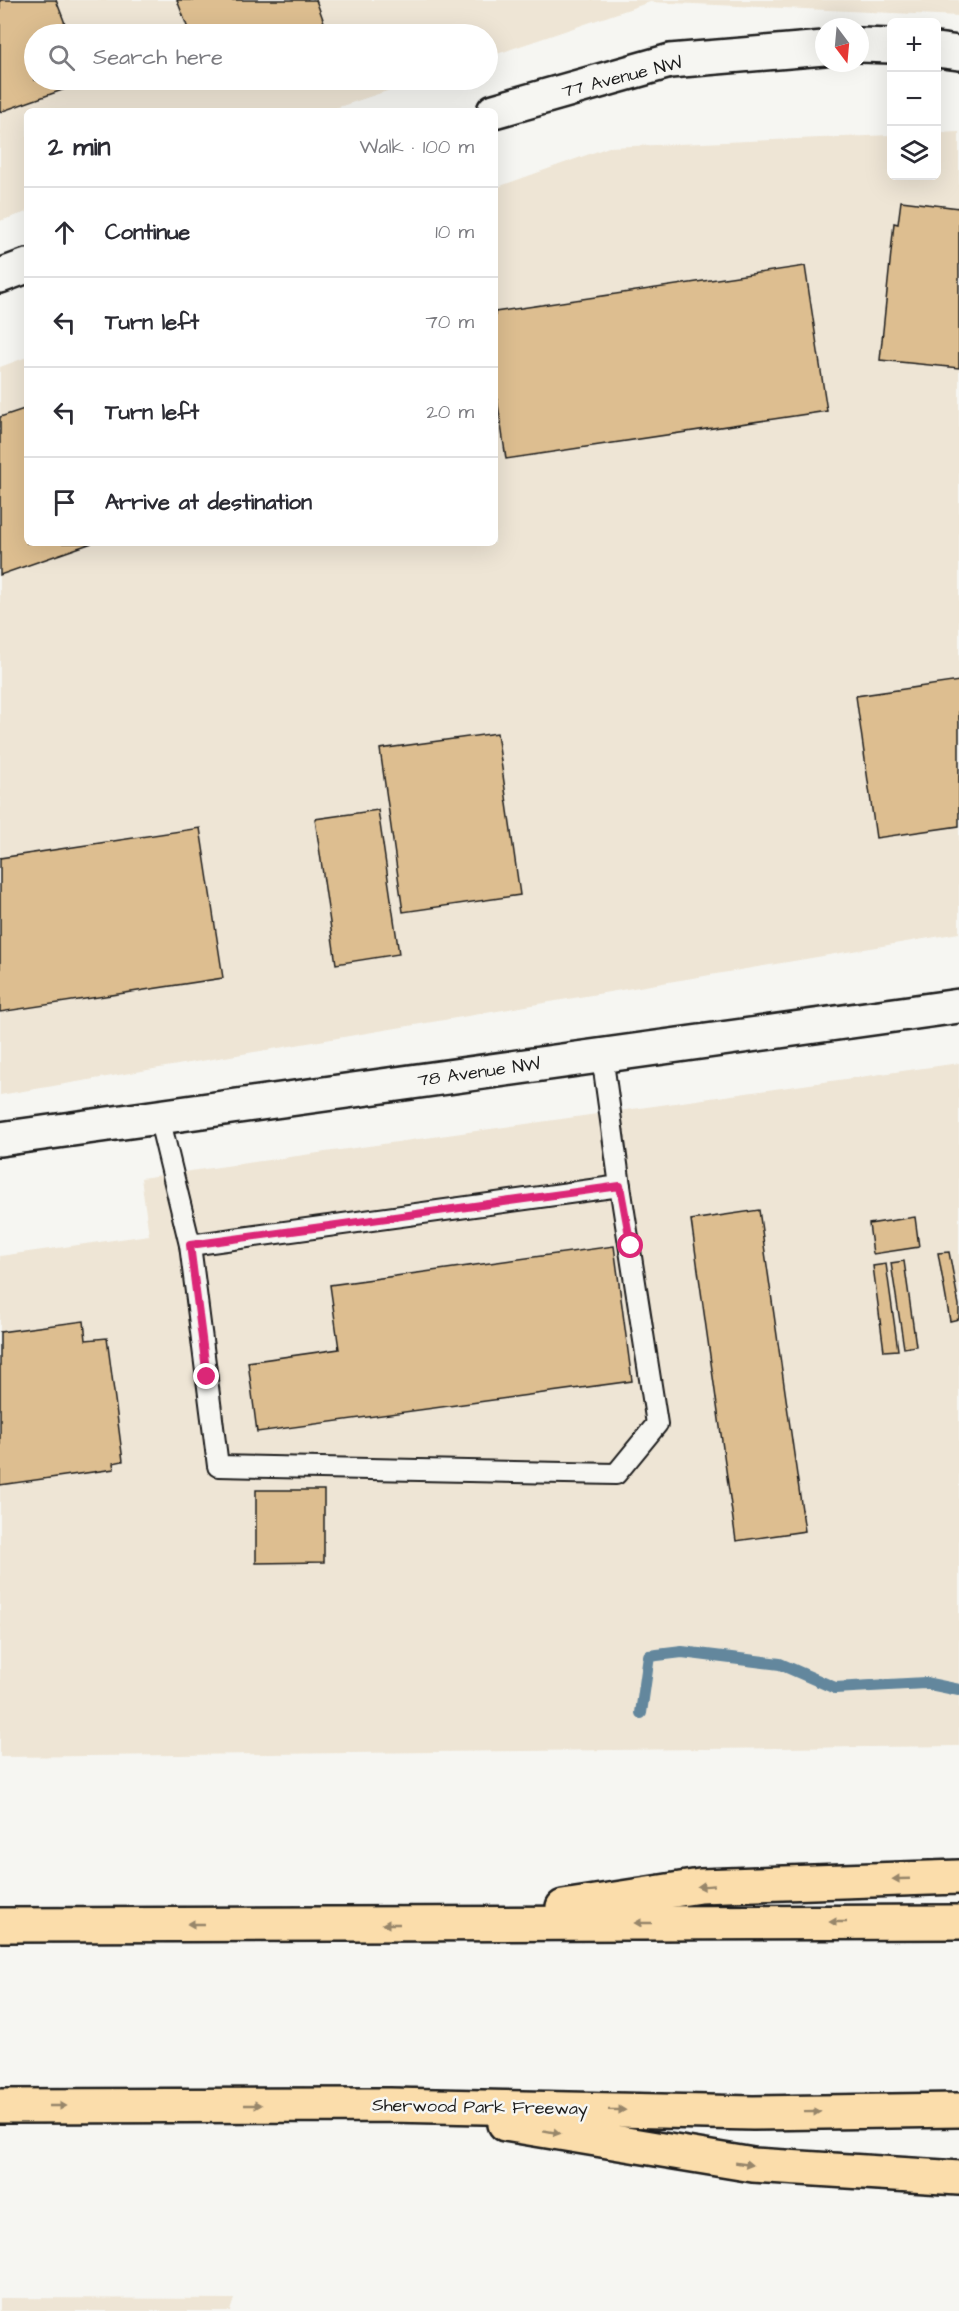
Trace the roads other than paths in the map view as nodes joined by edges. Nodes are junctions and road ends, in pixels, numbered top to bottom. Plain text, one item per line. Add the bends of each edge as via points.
1 (869, 45) edge
2 (887, 46) edge
3 (815, 49) edge
4 (941, 50) edge
5 (959, 52) edge
6 (498, 110) edge
7 (24, 267) edge
8 (0, 276) edge
9 (959, 1006) edge
10 (602, 1055) junction
11 (159, 1117) junction
12 (0, 1139) edge
13 (620, 1186) junction
14 (190, 1245) junction
15 (959, 1877) edge
16 (959, 1922) edge
17 (450, 1923) junction
18 (0, 1925) edge
19 (390, 2105) junction
20 (0, 2106) edge
21 (959, 2110) edge
22 (959, 2178) edge

1 - 2 street
3 - 6 street, 77 Avenue NW via 670,61
4 - 5 street
7 - 8 street
9 - 10 street, 78 Avenue NW
10 - 11 street, 78 Avenue NW
10 - 13 lane
11 - 12 street, 78 Avenue NW
11 - 14 lane
13 - 14 lane
13 - 14 lane via 657,1424 616,1474 219,1466
15 -> 17 highway via 700,1886
16 -> 17 highway
17 -> 18 highway
20 -> 19 highway, Sherwood Park Freeway
19 -> 21 highway, Sherwood Park Freeway via 753,2113
19 -> 22 highway via 753,2165

